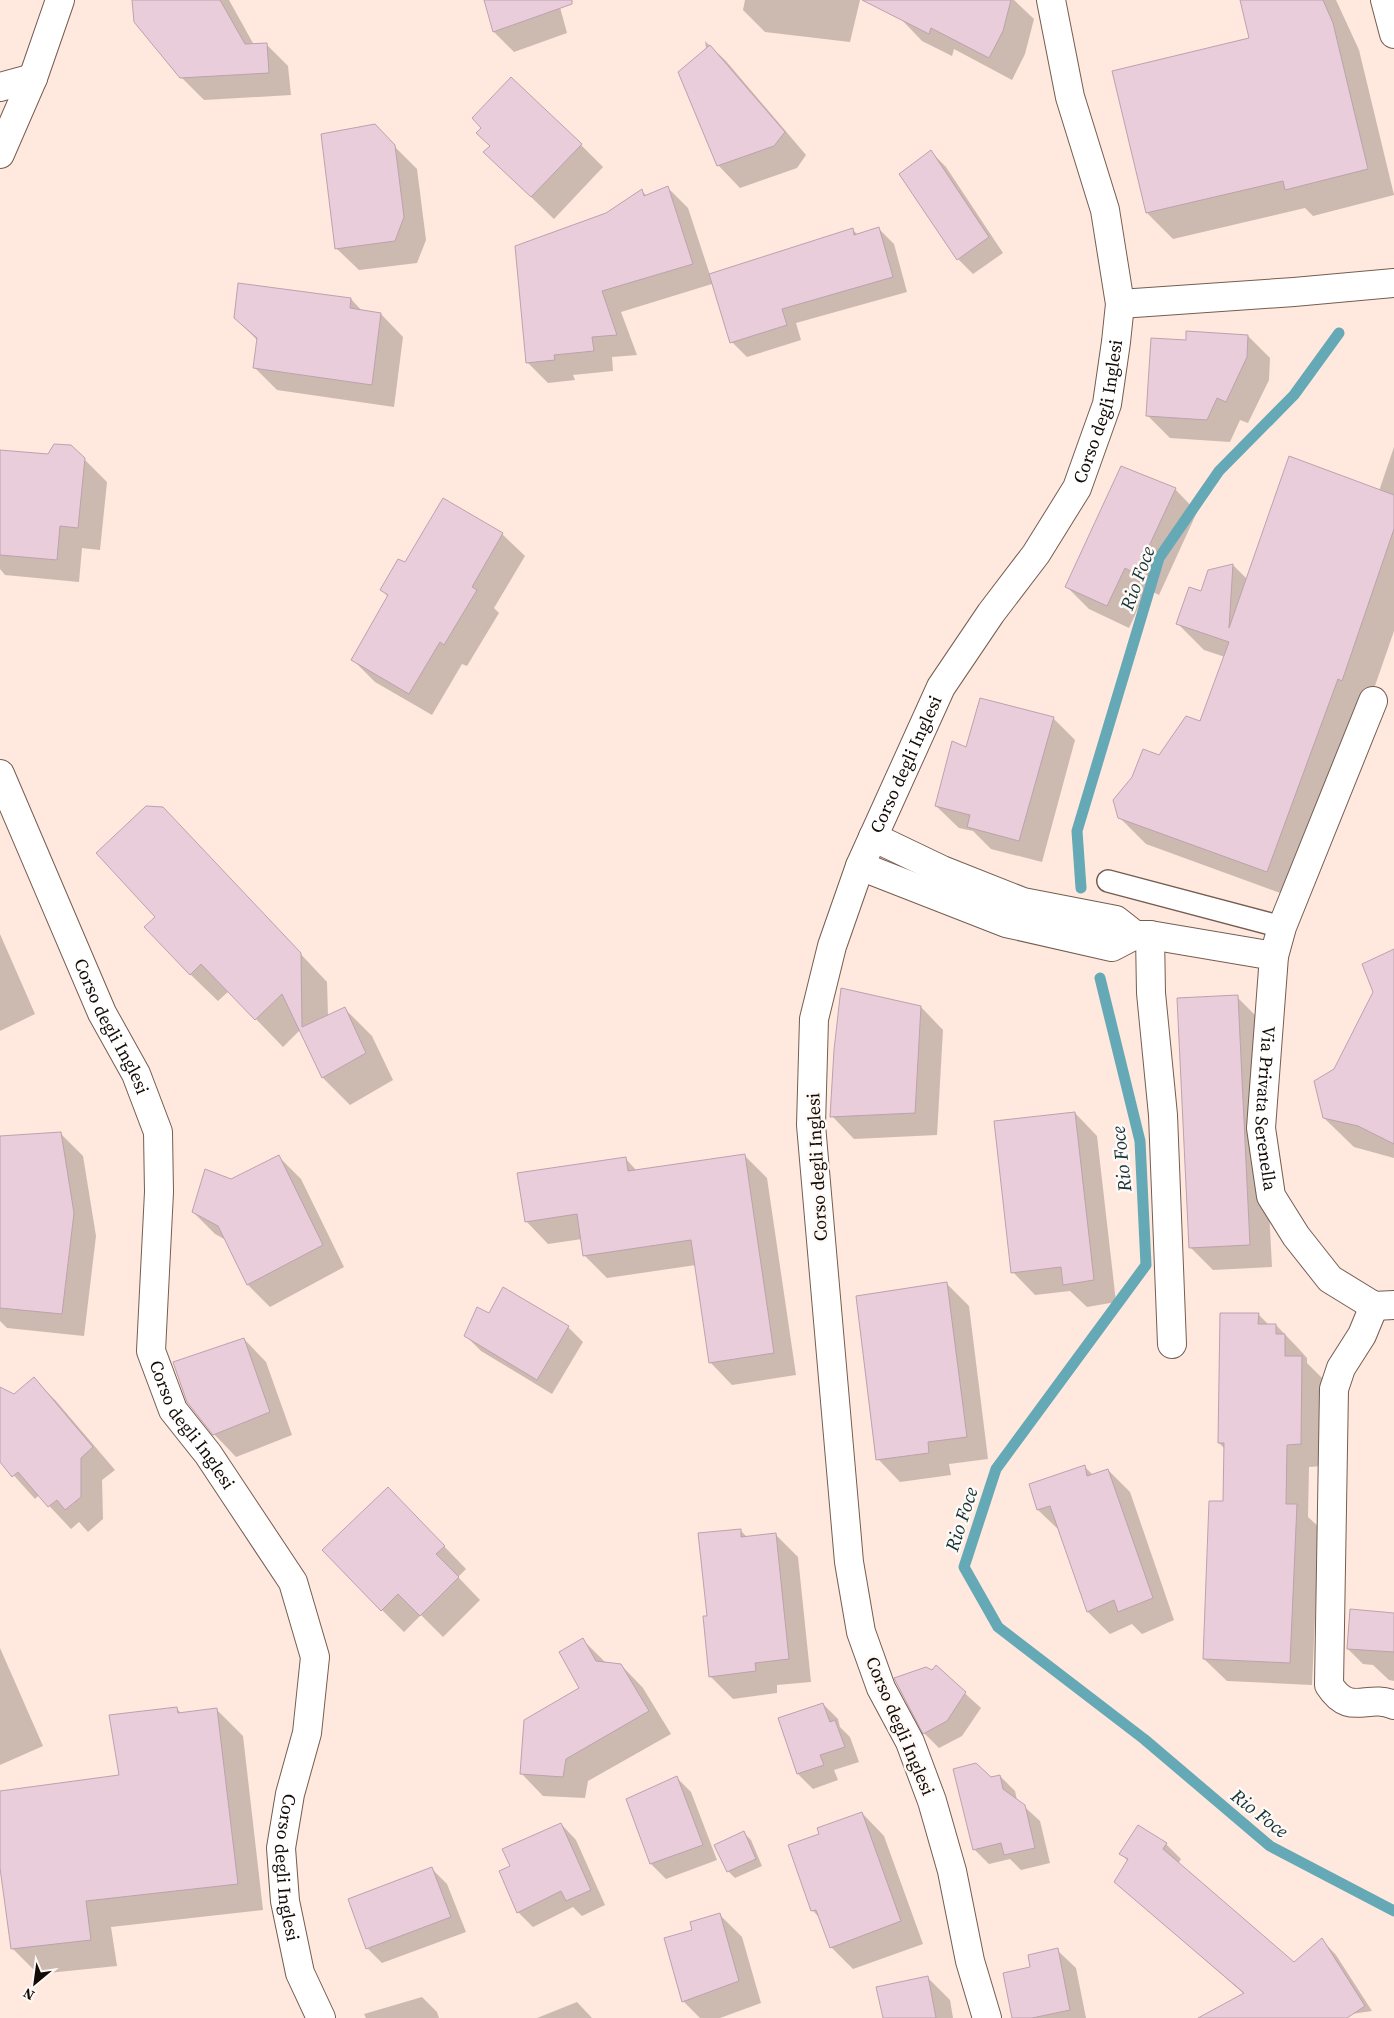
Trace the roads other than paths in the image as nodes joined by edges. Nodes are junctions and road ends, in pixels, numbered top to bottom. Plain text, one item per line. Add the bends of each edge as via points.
1 (60, 0) edge
2 (1051, 0) edge
3 (1386, 0) edge
4 (1394, 34) edge
5 (33, 78) junction
6 (0, 87) edge
7 (0, 154) edge
8 (1394, 282) edge
9 (1120, 304) junction
10 (1374, 700) dead end
11 (0, 774) edge
12 (873, 837) junction
13 (860, 866) junction
14 (1108, 882) dead end
15 (1282, 928) junction
16 (1142, 935) junction
17 (1274, 956) junction
18 (1384, 1306) edge
19 (1172, 1344) dead end
20 (1394, 1705) edge
21 (322, 2018) edge
22 (987, 2018) edge

1 - 5 main road
2 - 9 main road, Corso degli Inglesi via 1070,97 1105,210
3 - 4 main road
5 - 6 main road
5 - 7 main road
8 - 9 main road
9 - 12 main road, Corso degli Inglesi via 1107,404 1077,488 1036,554 991,613 942,687
10 - 15 main road, Via Privata Serenella
11 - 21 main road, Corso degli Inglesi via 102,1013 136,1074 158,1132 159,1192 151,1351 174,1410 208,1454 293,1582 315,1657 307,1732 290,1794 281,1848 285,1901 300,1973
12 - 13 main road, Corso degli Inglesi
12 - 16 main road via 942,870 1023,902 1116,920
13 - 16 main road via 1006,923 1112,947
13 - 22 main road, Corso degli Inglesi via 832,946 814,1019 810,1125 849,1562 861,1632 880,1688 910,1742 932,1801
14 - 15 lane
15 - 17 main road, Via Privata Serenella
16 - 17 main road
16 - 19 main road via 1163,1115
17 - 18 main road, Via Privata Serenella via 1261,1128 1271,1196 1296,1236 1330,1279
18 - 20 main road via 1341,1368 1334,1389 1328,1685 1335,1696 1356,1705 1379,1702

